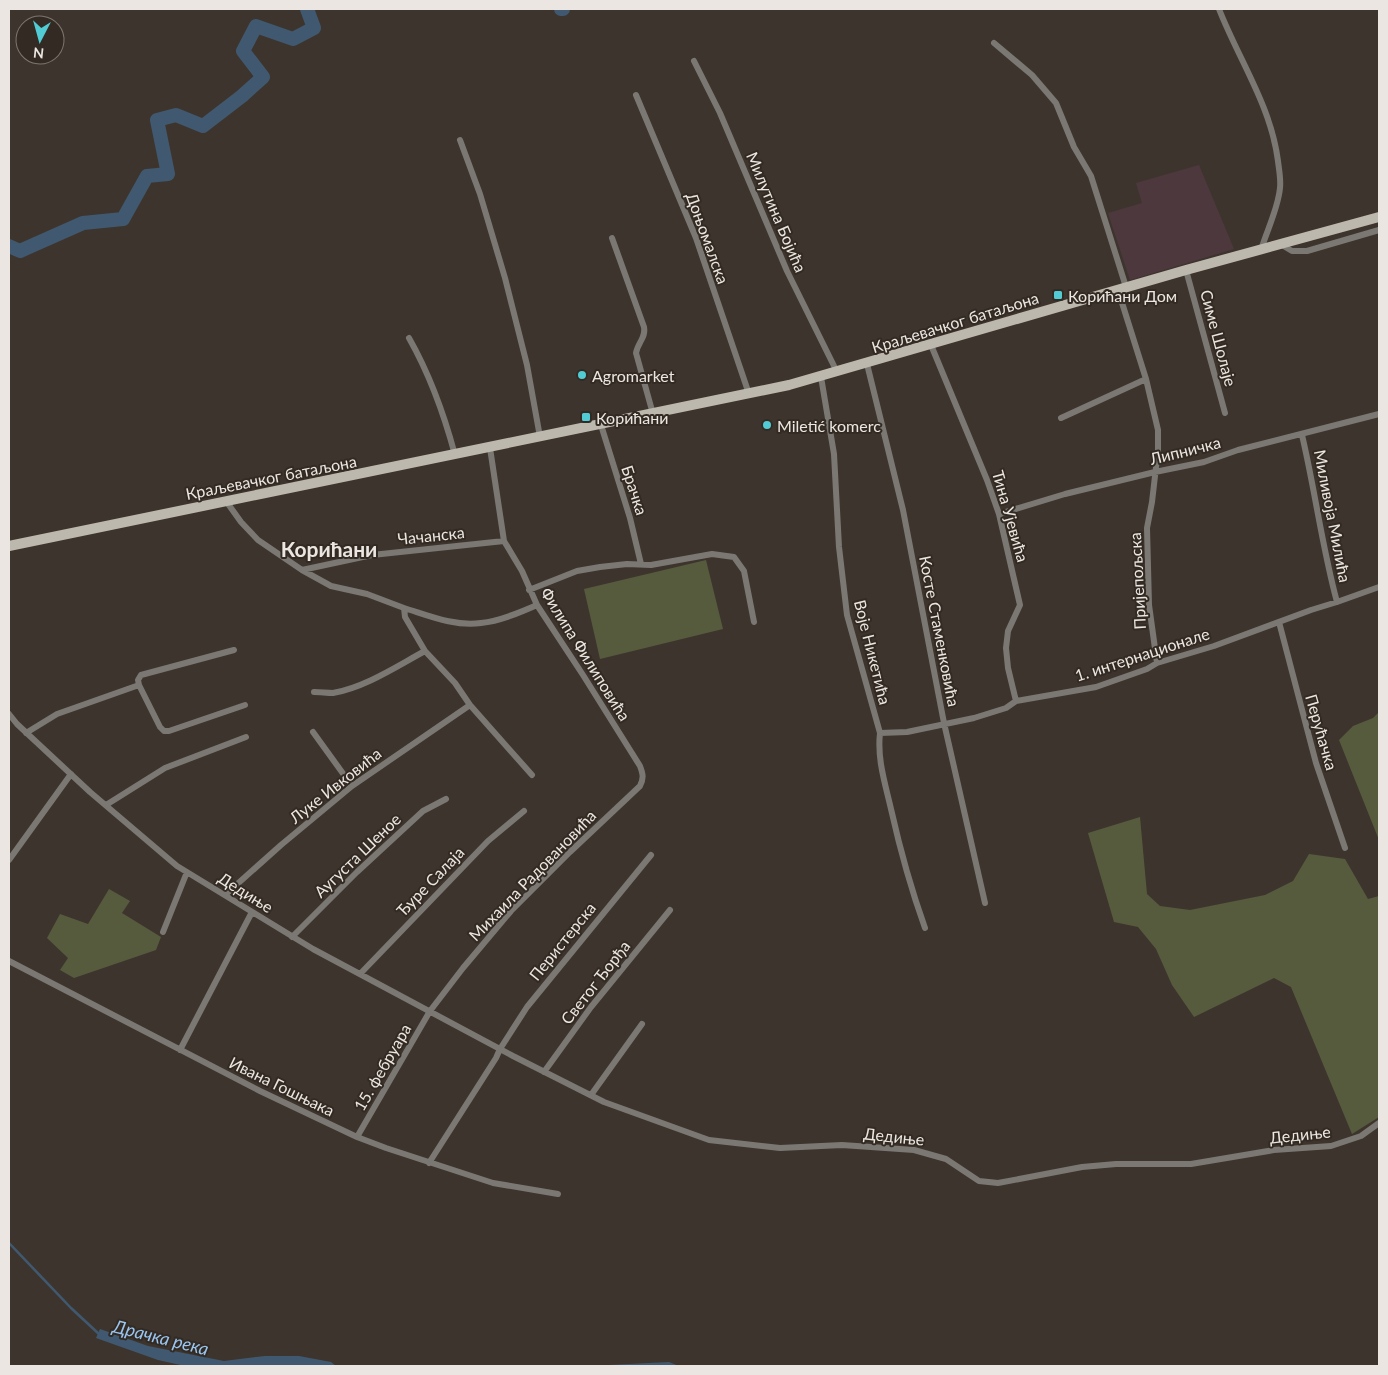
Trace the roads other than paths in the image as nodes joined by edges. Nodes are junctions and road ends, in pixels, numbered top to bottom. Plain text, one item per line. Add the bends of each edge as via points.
1 (1219, 9) edge
2 (994, 43) dead end
3 (694, 61) dead end
4 (636, 94) dead end
5 (460, 140) dead end
6 (1379, 217) edge
7 (1379, 230) edge
8 (612, 238) dead end
9 (1282, 245) junction
10 (1260, 251) junction
11 (1186, 270) junction
12 (1122, 289) junction
13 (409, 338) dead end
14 (931, 345) junction
15 (867, 364) junction
16 (837, 372) junction
17 (821, 377) junction
18 (1146, 379) junction
19 (748, 394) junction
20 (1225, 413) dead end
21 (653, 414) junction
22 (1379, 414) edge
23 (1061, 418) dead end
24 (601, 425) junction
25 (1302, 435) junction
26 (540, 437) junction
27 (490, 448) junction
28 (455, 455) junction
29 (1155, 472) junction
30 (226, 501) junction
31 (999, 514) junction
32 (504, 541) junction
33 (9, 546) edge
34 (641, 564) junction
35 (302, 570) junction
36 (1379, 587) edge
37 (529, 590) junction
38 (1337, 602) junction
39 (537, 605) junction
40 (404, 608) junction
41 (754, 622) dead end
42 (1279, 622) junction
43 (234, 650) dead end
44 (425, 651) junction
45 (1157, 663) junction
46 (139, 685) junction
47 (314, 692) dead end
48 (1016, 701) junction
49 (245, 705) dead end
50 (470, 705) junction
51 (9, 714) edge
52 (944, 723) junction
53 (313, 732) dead end
54 (26, 733) junction
55 (880, 733) junction
56 (246, 737) dead end
57 (71, 774) junction
58 (532, 775) dead end
59 (352, 786) junction
60 (640, 786) joint
61 (446, 799) dead end
62 (106, 805) junction
63 (524, 811) dead end
64 (1345, 848) dead end
65 (651, 855) dead end
66 (9, 860) edge
67 (187, 872) junction
68 (225, 895) junction
69 (985, 903) dead end
70 (670, 910) dead end
71 (252, 912) junction
72 (925, 928) dead end
73 (163, 932) dead end
74 (292, 937) junction
75 (9, 961) edge
76 (360, 974) junction
77 (430, 1012) junction
78 (642, 1024) dead end
79 (500, 1049) junction
80 (180, 1050) junction
81 (544, 1072) junction
82 (591, 1096) junction
83 (1379, 1123) edge
84 (357, 1137) junction
85 (429, 1163) junction
86 (558, 1194) dead end

1 - 10 street via 1260,97 1275,138 1280,187
2 - 12 street, Пријепољска via 1032,75 1056,103 1074,147 1092,176
3 - 16 street, Милутина Бојића via 720,113 786,270
4 - 19 street, Доњомалска via 696,238
5 - 26 street via 505,278 527,364
6 - 9 main road, Краљевачког батаљона
7 - 9 street via 1307,251 1292,252
8 - 21 street via 644,327 644,338 636,353
9 - 10 main road, Краљевачког батаљона
10 - 11 main road, Краљевачког батаљона
11 - 12 main road, Краљевачког батаљона
11 - 20 street, Симе Шолаје
12 - 14 main road, Краљевачког батаљона
12 - 18 street, Пријепољска
13 - 28 street via 444,415
14 - 15 main road, Краљевачког батаљона
14 - 31 street, Тина Ујевића
15 - 16 main road, Краљевачког батаљона
15 - 52 street, Косте Стаменковића via 903,510
16 - 17 main road, Краљевачког батаљона
17 - 19 main road, Краљевачког батаљона
17 - 55 street, Воје Никетића via 834,454 839,547 847,615
18 - 23 street
18 - 29 street, Пријепољска via 1158,430
19 - 21 main road, Краљевачког батаљона
21 - 24 main road, Краљевачког батаљона
22 - 25 street, Липничка
24 - 26 main road, Краљевачког батаљона
24 - 34 street, Брачка
25 - 29 street, Липничка
25 - 38 street, Миливоја Милића
26 - 27 main road, Краљевачког батаљона
27 - 28 main road, Краљевачког батаљона
27 - 32 street, Филипа Филиповића
28 - 30 main road, Краљевачког батаљона
29 - 31 street, Липничка
29 - 45 street, Пријепољска via 1147,528 1149,605
30 - 33 main road, Краљевачког батаљона
30 - 35 street via 258,540
31 - 48 street, Тина Ујевића via 1020,605 1008,631 1006,648
32 - 35 street, Чачанска via 372,555
32 - 37 street, Филипа Филиповића
34 - 37 street via 577,571
34 - 41 street via 712,554 734,557 744,571
35 - 40 street via 331,586 367,594
36 - 38 street, 1. интернационале
37 - 39 street, Филипа Филиповића
38 - 42 street, 1. интернационале
39 - 40 street via 480,624 436,618
39 - 60 street, Филипа Филиповића via 640,766 644,774
40 - 44 street via 405,617
42 - 45 street, 1. интернационале
42 - 64 street, Перућачка via 1316,763
43 - 46 street via 141,675
44 - 47 street via 352,688 332,693
44 - 50 street via 455,683
45 - 48 street, 1. интернационале via 1096,687
46 - 49 street via 164,731
46 - 54 street via 57,714
48 - 52 street, 1. интернационале via 1006,708 974,718
50 - 58 street
50 - 59 street, Луке Ивковића
51 - 54 street, Дедиње
52 - 55 street, 1. интернационале via 907,732
52 - 69 street, Косте Стаменковића
53 - 59 street
54 - 57 street, Дедиње
55 - 72 street, Воје Никетића via 878,750 881,766 910,886
56 - 62 street via 164,768
57 - 62 street, Дедиње
57 - 66 street
59 - 68 street, Луке Ивковића
60 - 77 street, Михаила Радовановића via 511,911
61 - 74 street, Аугуста Шеное via 423,811
62 - 67 street, Дедиње
63 - 76 street, Ђуре Салаја via 488,841
65 - 79 street, Перистерска via 527,1007
67 - 68 street, Дедиње
67 - 73 street
68 - 71 street, Дедиње
70 - 81 street, Светог Ђорђа via 591,1007
71 - 74 street, Дедиње
71 - 80 street
74 - 76 street, Дедиње
75 - 80 street, Ивана Гошњака
76 - 77 street, Дедиње
77 - 79 street, Дедиње
77 - 84 street, 15. фебруара
78 - 82 street
79 - 81 street, Дедиње
79 - 85 street
80 - 84 street, Ивана Гошњака
81 - 82 street, Дедиње
82 - 83 street, Дедиње via 710,1140 780,1148 842,1145 914,1150 946,1159 979,1181 992,1183 1082,1167 1191,1164 1274,1150 1331,1146 1361,1136
84 - 85 street, Ивана Гошњака
85 - 86 street, Ивана Гошњака via 493,1184

